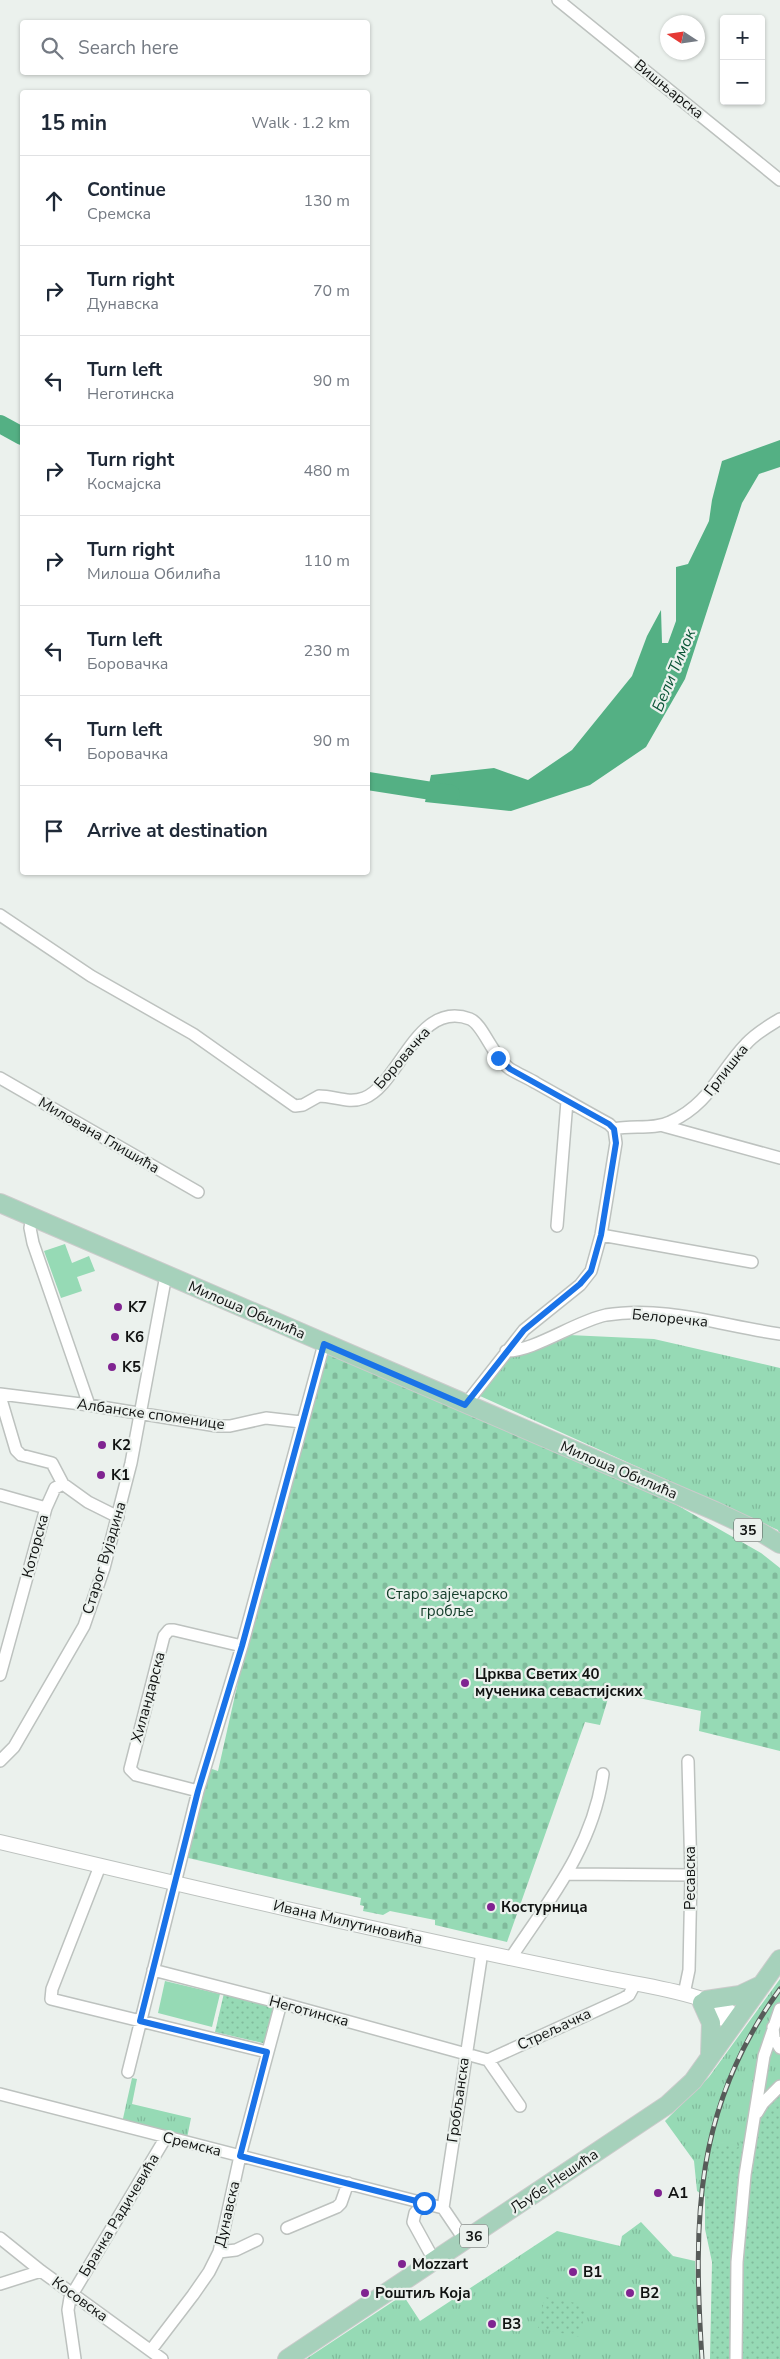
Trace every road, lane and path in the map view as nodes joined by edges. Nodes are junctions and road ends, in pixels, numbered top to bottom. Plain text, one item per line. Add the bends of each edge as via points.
1 (558, 0) edge
2 (780, 180) edge
3 (0, 916) edge
4 (780, 1019) edge
5 (0, 1078) edge
6 (567, 1101) junction
7 (658, 1125) junction
8 (614, 1129) junction
9 (780, 1158) edge
10 (198, 1192) dead end
11 (0, 1203) edge
12 (32, 1216) junction
13 (557, 1226) dead end
14 (601, 1235) junction
15 (752, 1262) dead end
16 (166, 1275) junction
17 (780, 1334) edge
18 (324, 1344) junction
19 (506, 1351) junction
20 (0, 1395) edge
21 (90, 1405) junction
22 (465, 1405) junction
23 (140, 1414) junction
24 (301, 1422) junction
25 (63, 1484) junction
26 (0, 1495) edge
27 (46, 1508) junction
28 (715, 1512) junction
29 (118, 1517) junction
30 (780, 1544) edge
31 (780, 1550) edge
32 (6, 1634) edge
33 (242, 1646) junction
34 (0, 1676) edge
35 (0, 1761) edge
36 (688, 1761) dead end
37 (603, 1774) dead end
38 (198, 1791) junction
39 (0, 1842) edge
40 (100, 1866) junction
41 (566, 1874) junction
42 (691, 1875) junction
43 (174, 1882) junction
44 (482, 1952) junction
45 (510, 1958) junction
46 (780, 1959) edge
47 (153, 1970) junction
48 (635, 1984) junction
49 (761, 1984) junction
50 (697, 1999) junction
51 (281, 2003) junction
52 (780, 2010) edge
53 (736, 2020) junction
54 (140, 2021) junction
55 (773, 2025) junction
56 (780, 2048) edge
57 (267, 2052) junction
58 (465, 2054) junction
59 (710, 2056) junction
60 (488, 2060) junction
61 (128, 2072) dead end
62 (780, 2086) edge
63 (0, 2094) edge
64 (520, 2106) dead end
65 (754, 2119) junction
66 (166, 2137) junction
67 (240, 2156) junction
68 (348, 2183) junction
69 (424, 2203) junction
70 (443, 2208) junction
71 (288, 2228) dead end
72 (0, 2238) edge
73 (257, 2240) dead end
74 (466, 2242) junction
75 (219, 2252) junction
76 (435, 2262) junction
77 (41, 2271) junction
78 (0, 2284) edge
79 (72, 2293) junction
80 (151, 2350) junction
81 (75, 2359) edge
82 (162, 2359) edge
83 (287, 2359) edge
84 (736, 2359) edge

1 - 2 street, Вишњарска
3 - 6 street, Боровачка via 91,976 193,1034 295,1106 303,1106 319,1096 342,1100 365,1098 378,1088 426,1028 456,1016 480,1026 493,1052 510,1069
4 - 7 street, Грлишка via 746,1043 701,1102 682,1116
5 - 10 street, Милована Глишића
6 - 8 street, Боровачка
6 - 13 street
7 - 8 street, Грлишка
7 - 9 street
8 - 14 street via 616,1143
11 - 12 main road, Милоша Обилића / 35
12 - 16 main road, Милоша Обилића / 35
12 - 21 street via 33,1243
14 - 15 street
14 - 19 street via 588,1276 524,1330
16 - 18 main road, Милоша Обилића / 35
16 - 23 street, Старог Вујадина
17 - 19 street, Белоречка via 685,1316 630,1313 589,1319 525,1347
18 - 22 main road, Милоша Обилића / 35
18 - 24 street
19 - 22 street
20 - 21 street, Албанске споменице
20 - 25 street via 16,1450 21,1455 52,1463
21 - 23 street, Албанске споменице
22 - 28 main road, Милоша Обилића / 35
23 - 24 street, Албанске споменице via 217,1426 275,1417
23 - 29 street, Старог Вујадина
24 - 33 street
25 - 27 street, Которска via 56,1488
25 - 29 street
26 - 27 street
27 - 32 street, Которска
28 - 30 main road, Милоша Обилића / 35
28 - 31 main road, Милоша Обилића / 35
29 - 35 street, Старог Вујадина via 84,1626 14,1747
32 - 34 street, Которска
33 - 38 street
33 - 38 street, Хиландарска via 174,1630 169,1630 164,1636 130,1766 136,1775
36 - 42 street, Ресавска
37 - 41 street via 596,1812
38 - 43 street
39 - 40 street, Ивана Милутиновића
40 - 43 street, Ивана Милутиновића
40 - 54 street via 52,1989 51,1999
41 - 42 street
41 - 45 street
42 - 50 street, Ресавска via 690,1970
43 - 44 street, Ивана Милутиновића
43 - 47 street
44 - 45 street, Ивана Милутиновића
44 - 58 street, Гробљанска
45 - 48 street, Ивана Милутиновића
46 - 49 main road, Љубе Нешића / 36
47 - 51 street, Неготинска
47 - 54 street
48 - 50 street, Ивана Милутиновића
48 - 60 street, Стрељачка via 624,1998
49 - 50 main road via 740,1994
49 - 53 main road, Љубе Нешића / 36
50 - 53 street, Ивана Милутиновића via 720,2018
50 - 59 main road via 711,2023
51 - 57 street, Дунавска
51 - 58 street, Неготинска
52 - 55 street
53 - 59 main road, Љубе Нешића / 36
54 - 57 street
54 - 61 street
55 - 56 street via 774,2038
55 - 65 street via 764,2056
57 - 67 street, Дунавска
58 - 60 street
58 - 70 street, Гробљанска
59 - 74 main road, Љубе Нешића / 36 via 684,2090 660,2111
60 - 64 street
62 - 65 street via 763,2103
63 - 66 street, Сремска
65 - 84 street via 739,2227
66 - 67 street, Сремска
66 - 79 street, Бранка Радичевића
67 - 68 street, Сремска
67 - 75 street, Дунавска
68 - 69 street, Сремска
68 - 71 street via 341,2203 336,2207
69 - 70 street, Сремска
69 - 76 street via 415,2213 413,2222
70 - 74 street
72 - 77 street, Косовска
73 - 75 street via 236,2250
74 - 76 main road, Љубе Нешића / 36
75 - 80 street, Дунавска via 198,2287
76 - 83 main road, Љубе Нешића / 36
77 - 78 street
77 - 79 street, Косовска
79 - 80 street, Косовска
79 - 81 street via 68,2310
80 - 82 street, Косовска

